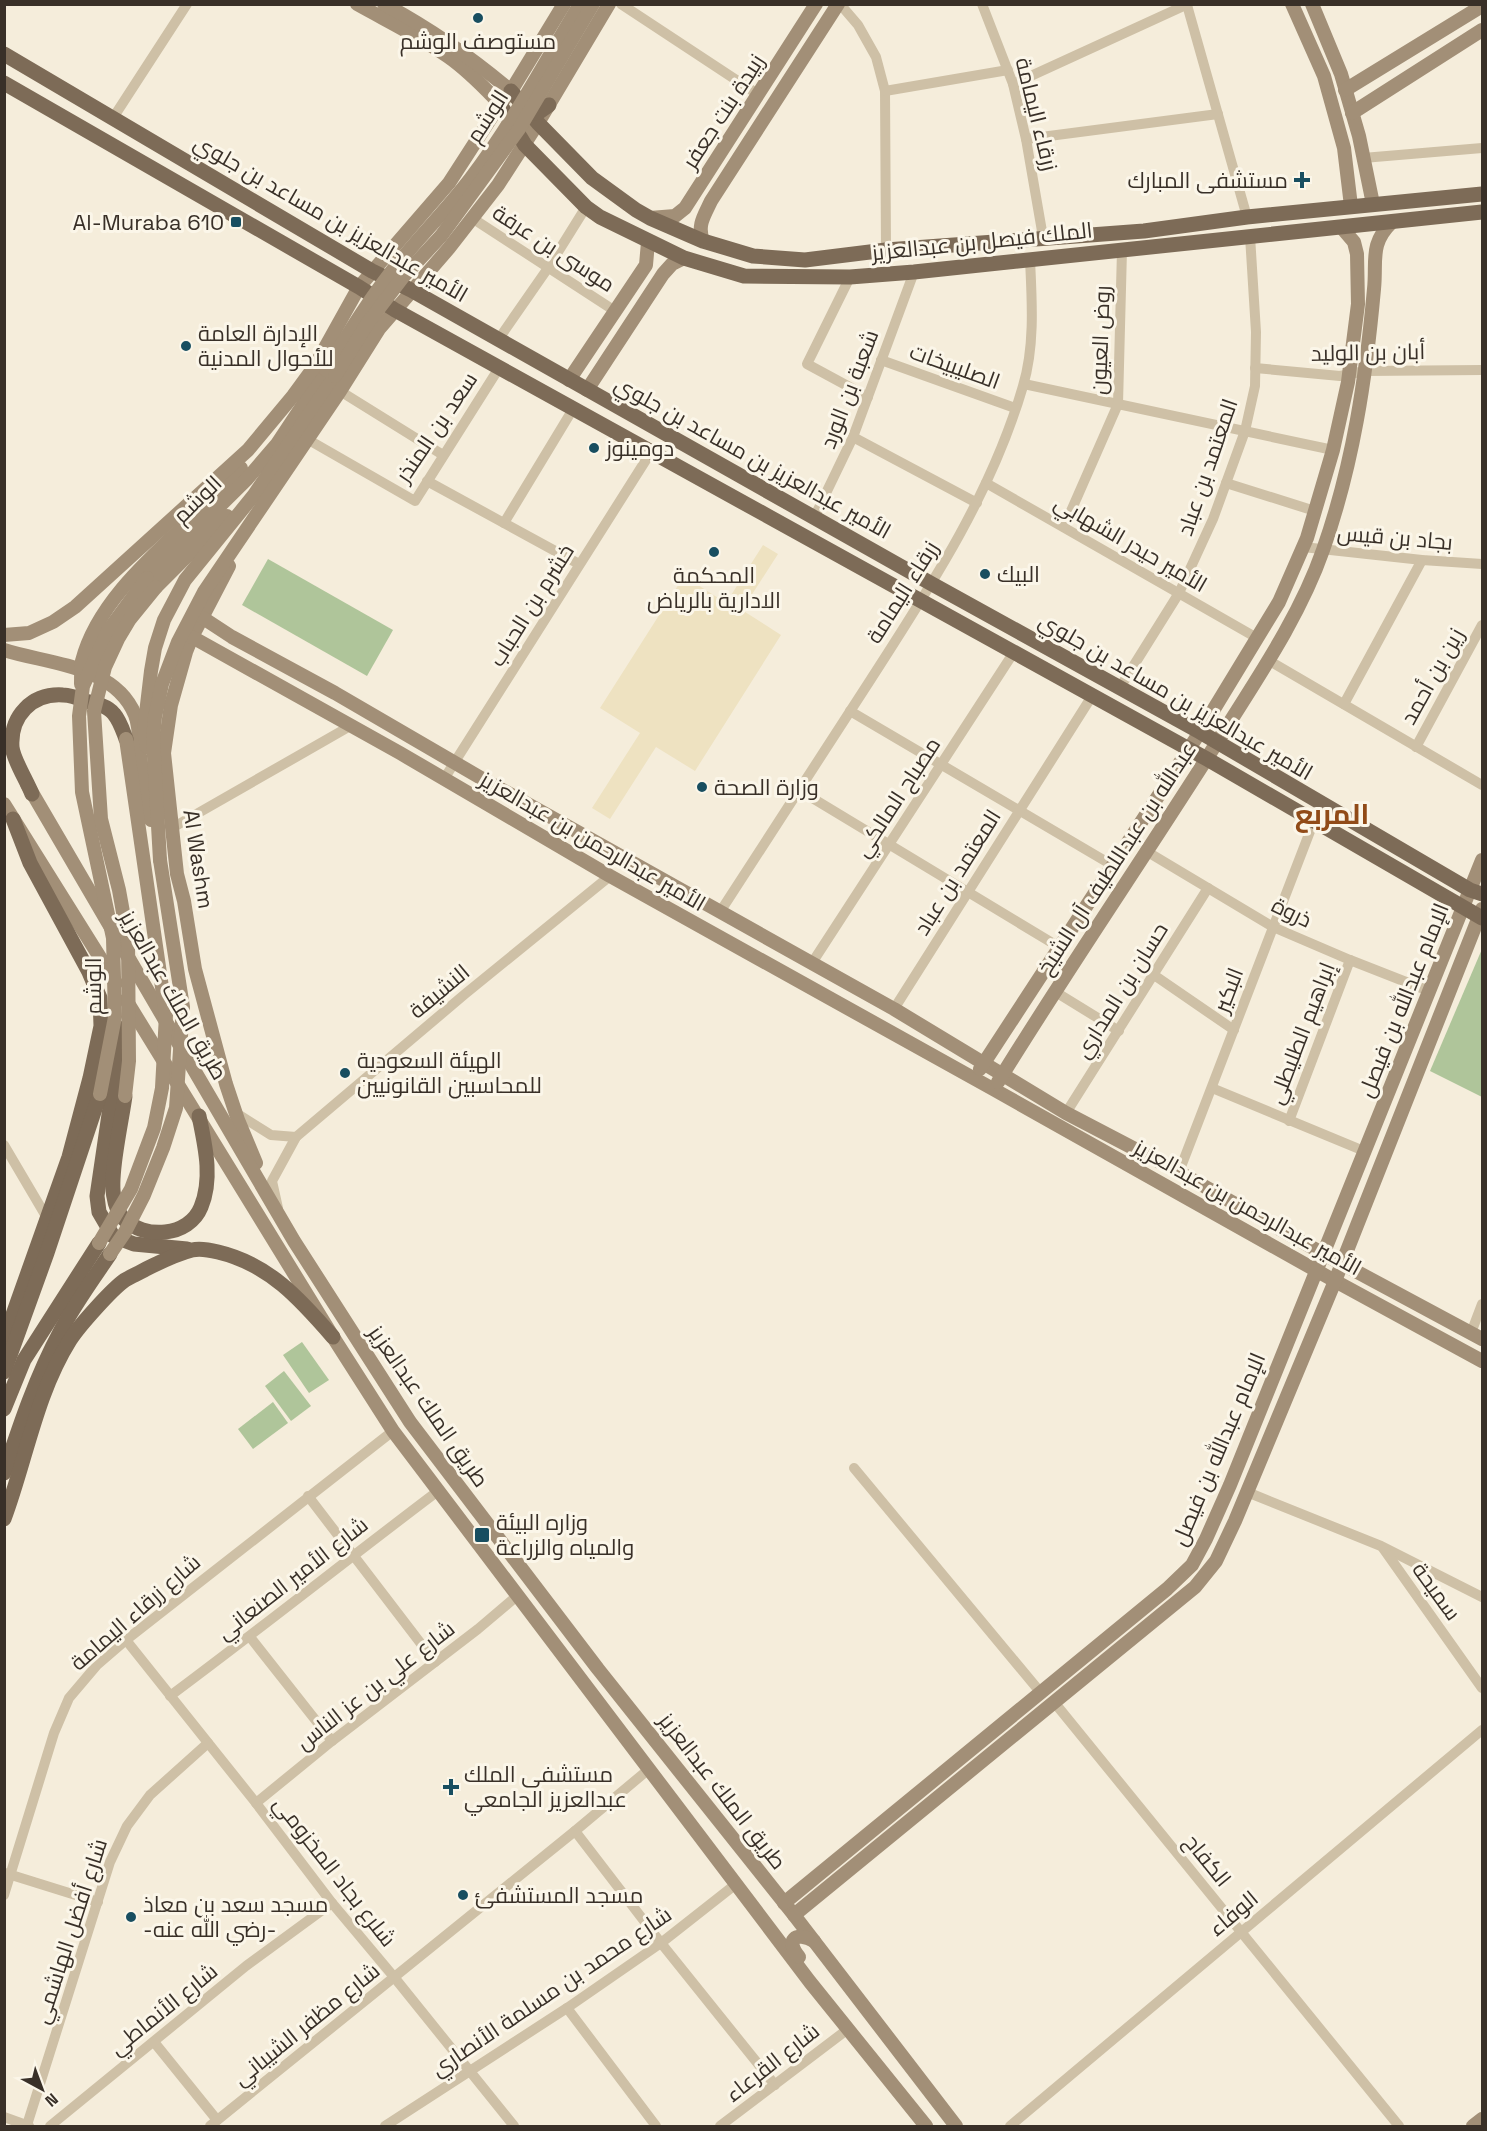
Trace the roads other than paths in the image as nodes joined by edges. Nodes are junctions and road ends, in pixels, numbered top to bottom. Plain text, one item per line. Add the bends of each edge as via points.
1 (187, 4) edge
2 (357, 4) edge
3 (384, 4) edge
4 (564, 4) edge
5 (580, 4) edge
6 (593, 4) edge
7 (609, 4) edge
8 (621, 4) edge
9 (816, 4) edge
10 (839, 4) edge
11 (982, 4) edge
12 (1292, 4) edge
13 (1312, 4) edge
14 (1187, 5) edge
15 (1482, 6) edge
16 (550, 26) junction
17 (1482, 30) edge
18 (584, 47) junction
19 (4, 54) edge
20 (1008, 70) junction
21 (4, 83) edge
22 (1013, 84) junction
23 (1345, 90) junction
24 (511, 91) junction
25 (885, 91) junction
26 (759, 95) junction
27 (500, 104) junction
28 (549, 105) joint
29 (1352, 113) junction
30 (1218, 114) junction
31 (113, 118) junction
32 (531, 118) junction
33 (481, 134) junction
34 (1026, 139) junction
35 (522, 148) junction
36 (1482, 148) edge
37 (1364, 162) junction
38 (1346, 170) junction
39 (1482, 194) edge
40 (694, 195) junction
41 (711, 201) junction
42 (1372, 204) junction
43 (1350, 206) junction
44 (586, 207) junction
45 (1482, 212) edge
46 (1247, 217) junction
47 (472, 218) junction
48 (651, 218) junction
49 (1392, 222) junction
50 (1342, 228) junction
51 (1043, 237) junction
52 (1250, 237) junction
53 (703, 241) junction
54 (648, 242) junction
55 (886, 250) junction
56 (1122, 250) junction
57 (684, 258) junction
58 (1030, 260) junction
59 (1376, 265) junction
60 (1357, 267) junction
61 (548, 268) junction
62 (372, 272) junction
63 (914, 272) junction
64 (639, 275) junction
65 (850, 277) junction
66 (656, 285) junction
67 (359, 287) junction
68 (411, 290) junction
69 (394, 310) junction
70 (615, 311) junction
71 (498, 340) junction
72 (881, 360) junction
73 (499, 368) junction
74 (1255, 368) junction
75 (1482, 370) edge
76 (1365, 371) junction
77 (331, 373) junction
78 (1350, 373) junction
79 (569, 380) junction
80 (1024, 384) junction
81 (587, 390) junction
82 (340, 391) junction
83 (293, 396) junction
84 (868, 397) junction
85 (1118, 404) junction
86 (1015, 408) junction
87 (573, 409) junction
88 (1245, 431) junction
89 (853, 437) junction
90 (307, 439) junction
91 (1333, 450) junction
92 (651, 452) junction
93 (443, 455) junction
94 (427, 482) junction
95 (986, 483) junction
96 (1226, 483) junction
97 (254, 495) junction
98 (977, 503) junction
99 (1315, 511) junction
100 (257, 512) junction
101 (814, 518) junction
102 (504, 523) junction
103 (1064, 527) junction
104 (1303, 547) junction
105 (1323, 550) junction
106 (1422, 560) junction
107 (579, 564) junction
108 (1482, 564) edge
109 (151, 582) junction
110 (932, 584) junction
111 (204, 592) joint
112 (1179, 593) junction
113 (921, 601) junction
114 (203, 618) junction
115 (1482, 625) edge
116 (4, 635) edge
117 (192, 637) junction
118 (1257, 638) junction
119 (4, 650) edge
120 (1014, 652) junction
121 (1268, 660) junction
122 (1119, 689) junction
123 (335, 693) junction
124 (1092, 696) junction
125 (1344, 704) junction
126 (325, 711) junction
127 (850, 711) junction
128 (79, 716) junction
129 (352, 725) junction
130 (1200, 732) junction
131 (126, 739) joint
132 (1217, 742) junction
133 (4, 746) edge
134 (1416, 747) junction
135 (1188, 749) junction
136 (1207, 759) junction
137 (454, 763) junction
138 (941, 765) junction
139 (444, 779) junction
140 (1482, 785) edge
141 (799, 790) junction
142 (32, 794) junction
143 (4, 804) edge
144 (1019, 811) junction
145 (13, 819) junction
146 (1314, 821) junction
147 (171, 828) junction
148 (889, 845) junction
149 (1146, 851) junction
150 (160, 860) junction
151 (1482, 860) edge
152 (1112, 865) junction
153 (609, 876) junction
154 (1209, 888) junction
155 (968, 892) junction
156 (1476, 892) edge
157 (1462, 908) junction
158 (720, 912) junction
159 (1481, 914) edge
160 (1273, 927) junction
161 (1059, 947) junction
162 (1350, 960) junction
163 (812, 963) junction
164 (1154, 975) junction
165 (1054, 991) junction
166 (1429, 991) junction
167 (894, 1009) junction
168 (115, 1017) junction
169 (1234, 1030) junction
170 (1119, 1031) junction
171 (1401, 1060) junction
172 (983, 1063) junction
173 (1421, 1065) junction
174 (1002, 1074) junction
175 (975, 1079) junction
176 (1212, 1088) junction
177 (993, 1089) junction
178 (100, 1094) joint
179 (125, 1096) joint
180 (1384, 1104) junction
181 (1403, 1109) junction
182 (236, 1113) junction
183 (1066, 1113) junction
184 (199, 1116) junction
185 (1289, 1121) junction
186 (296, 1137) junction
187 (4, 1145) edge
188 (1364, 1151) junction
189 (1179, 1172) junction
190 (280, 1217) junction
191 (47, 1218) junction
192 (104, 1249) junction
193 (193, 1250) junction
194 (1322, 1252) junction
195 (1342, 1263) junction
196 (1315, 1271) junction
197 (1335, 1281) junction
198 (1482, 1304) edge
199 (1477, 1336) edge
200 (333, 1337) junction
201 (4, 1340) edge
202 (1482, 1361) edge
203 (4, 1372) edge
204 (4, 1409) edge
205 (393, 1431) junction
206 (854, 1468) dead end
207 (4, 1473) edge
208 (438, 1491) junction
209 (1246, 1492) junction
210 (308, 1496) junction
211 (4, 1519) edge
212 (1381, 1546) junction
213 (353, 1554) junction
214 (517, 1596) junction
215 (1482, 1598) edge
216 (250, 1636) junction
217 (126, 1640) junction
218 (435, 1662) junction
219 (1482, 1688) edge
220 (1041, 1693) junction
221 (170, 1696) junction
222 (1054, 1702) junction
223 (1482, 1730) edge
224 (332, 1741) junction
225 (208, 1743) junction
226 (649, 1769) junction
227 (256, 1803) junction
228 (575, 1831) junction
229 (8, 1874) edge
230 (736, 1884) junction
231 (4, 1895) edge
232 (98, 1902) junction
233 (332, 1903) junction
234 (784, 1903) junction
235 (794, 1915) junction
236 (1241, 1932) junction
237 (813, 1941) junction
238 (661, 1943) junction
239 (394, 1977) junction
240 (567, 2008) junction
241 (848, 2029) junction
242 (154, 2042) junction
243 (470, 2072) junction
244 (886, 2076) junction
245 (775, 2085) junction
246 (4, 2117) edge
247 (1482, 2119) edge
248 (213, 2123) edge
249 (28, 2126) edge
250 (50, 2127) edge
251 (385, 2127) edge
252 (514, 2127) edge
253 (656, 2127) edge
254 (720, 2127) edge
255 (926, 2127) edge
256 (956, 2127) edge
257 (1010, 2127) edge
258 (1399, 2127) edge
259 (1473, 2127) edge

1 - 31 street
2 - 27 street via 451,59
3 - 24 street via 474,61
4 - 16 street
5 - 77 street, الوشم, bridge via 472,177 368,303
6 - 77 street, الوشم, bridge via 519,129 441,236 403,277
7 - 18 street
8 - 26 street
9 - 26 street, زبيدة بنت جعفر
10 - 25 street via 858,25 876,57
10 - 41 street, زبيدة بنت جعفر
11 - 20 street, زرقاء اليمامة
12 - 38 street via 1324,76 1344,148
13 - 23 street
14 - 22 street
14 - 30 street
15 - 23 street
16 - 18 street via 547,45 555,55 568,58
16 - 24 street
17 - 29 street
18 - 28 street
19 - 31 main road, الأمير عبدالعزيز بن مساعد بن جلوي
20 - 22 street, زرقاء اليمامة
20 - 25 street
21 - 67 main road, الأمير عبدالعزيز بن مساعد بن جلوي
22 - 34 street, زرقاء اليمامة
23 - 29 street
24 - 27 street
24 - 32 main road
25 - 55 street
26 - 40 street, زبيدة بنت جعفر
27 - 32 main road via 510,112
27 - 33 street, الوشم
27 - 35 main road, الملك فيصل بن عبدالعزيز
28 - 32 main road
29 - 37 street
30 - 34 street
30 - 46 street
31 - 62 main road, الأمير عبدالعزيز بن مساعد بن جلوي
32 - 35 main road
32 - 48 main road, الملك فيصل بن عبدالعزيز via 592,178
33 - 35 street via 494,127 508,131
33 - 62 street, الوشم via 449,183
34 - 51 street, زرقاء اليمامة
35 - 44 main road, الملك فيصل بن عبدالعزيز
35 - 47 street, الوشم
36 - 37 street
37 - 38 street via 1356,170
37 - 42 street
38 - 43 street
39 - 42 main road, الملك فيصل بن عبدالعزيز
40 - 41 street via 698,206 704,207
40 - 48 street, زبيدة بنت جعفر via 681,213
41 - 53 street, زبيدة بنت جعفر via 700,223
42 - 43 main road, الملك فيصل بن عبدالعزيز
43 - 46 main road, الملك فيصل بن عبدالعزيز
44 - 54 main road, الملك فيصل بن عبدالعزيز
44 - 61 street
45 - 49 main road, الملك فيصل بن عبدالعزيز
46 - 51 main road, الملك فيصل بن عبدالعزيز via 1144,231
47 - 61 street, موسى بن عرفة
47 - 68 street, الوشم
48 - 53 main road, الملك فيصل بن عبدالعزيز
49 - 50 main road, الملك فيصل بن عبدالعزيز
49 - 59 street, عبدالله بن عبداللطيف آل الشيخ via 1377,240
50 - 52 main road, الملك فيصل بن عبدالعزيز
50 - 60 street, عبدالله بن عبداللطيف آل الشيخ via 1354,242
51 - 55 main road, الملك فيصل بن عبدالعزيز
52 - 56 main road, الملك فيصل بن عبدالعزيز
52 - 74 street, المعتمد بن عباد
53 - 55 main road, الملك فيصل بن عبدالعزيز via 753,256 805,260
54 - 57 main road, الملك فيصل بن عبدالعزيز
54 - 64 street via 646,265
56 - 58 main road, الملك فيصل بن عبدالعزيز
56 - 85 street, روض العيون
57 - 65 main road, الملك فيصل بن عبدالعزيز via 744,276
57 - 66 street via 672,264
58 - 63 main road, الملك فيصل بن عبدالعزيز
58 - 80 street, زرقاء اليمامة via 1031,320
59 - 60 street
59 - 76 street, عبدالله بن عبداللطيف آل الشيخ
60 - 78 street, عبدالله بن عبداللطيف آل الشيخ via 1358,303
61 - 70 street, موسى بن عرفة
61 - 71 street
62 - 67 street, الوشم
62 - 68 main road, الأمير عبدالعزيز بن مساعد بن جلوي
63 - 65 main road, الملك فيصل بن عبدالعزيز
63 - 72 street, شعبة بن الورد
64 - 66 street via 653,272 658,280
64 - 70 street
65 - 84 street via 807,364
66 - 81 street
67 - 69 main road, الأمير عبدالعزيز بن مساعد بن جلوي
67 - 83 street, الوشم via 315,366
68 - 69 street, الوشم
68 - 71 main road, الأمير عبدالعزيز بن مساعد بن جلوي
69 - 73 main road, الأمير عبدالعزيز بن مساعد بن جلوي
69 - 82 street, الوشم
70 - 79 street
71 - 79 main road, الأمير عبدالعزيز بن مساعد بن جلوي
72 - 84 street, شعبة بن الورد
72 - 86 street, الصليبيخات
73 - 87 main road, الأمير عبدالعزيز بن مساعد بن جلوي
73 - 93 street, سعد بن المنذر
74 - 78 street, أبان بن الوليد via 1340,376
74 - 88 street, المعتمد بن عباد
75 - 76 street, أبان بن الوليد
76 - 78 street, أبان بن الوليد
76 - 105 street, عبدالله بن عبداللطيف آل الشيخ via 1346,477
77 - 97 street, الوشم
77 - 109 street, الوشم via 247,479
78 - 91 street, عبدالله بن عبداللطيف آل الشيخ
79 - 81 main road, الأمير عبدالعزيز بن مساعد بن جلوي
80 - 85 street
80 - 86 street, زرقاء اليمامة
81 - 101 main road, الأمير عبدالعزيز بن مساعد بن جلوي
82 - 90 street, الوشم
82 - 93 street
83 - 116 street, الوشم via 249,450 75,607 29,633
83 - 128 street, bridge via 251,457 145,564 102,617 82,663
84 - 89 street, شعبة بن الورد
85 - 88 street
85 - 103 street, روض العيون
86 - 95 street, زرقاء اليمامة
87 - 92 main road, الأمير عبدالعزيز بن مساعد بن جلوي
87 - 102 street
88 - 91 street
88 - 96 street, المعتمد بن عباد
89 - 98 street
89 - 101 street, شعبة بن الورد
90 - 94 street, سعد بن المنذر via 415,501
90 - 100 street, الوشم
91 - 99 street, عبدالله بن عبداللطيف آل الشيخ
92 - 107 street, خشرم بن الحباب
92 - 113 main road, الأمير عبدالعزيز بن مساعد بن جلوي
93 - 94 street, سعد بن المنذر
94 - 102 street
95 - 98 street, زرقاء اليمامة
95 - 103 street, الأمير حيدر الشهابي
96 - 99 street
96 - 112 street, المعتمد بن عباد
97 - 109 street
97 - 150 street, الوشم via 185,580 164,620 155,648 144,730
98 - 110 street, زرقاء اليمامة
99 - 104 street, عبدالله بن عبداللطيف آل الشيخ
100 - 111 street, الوشم
100 - 114 street, Al Washm
101 - 110 main road, الأمير عبدالعزيز بن مساعد بن جلوي
102 - 107 street
103 - 112 street, الأمير حيدر الشهابي
104 - 105 street, بجاد بن قيس
104 - 118 street, عبدالله بن عبداللطيف آل الشيخ via 1279,602
105 - 106 street, بجاد بن قيس
105 - 121 street, عبدالله بن عبداللطيف آل الشيخ
106 - 108 street, بجاد بن قيس
106 - 125 street
107 - 137 street, خشرم بن الحباب
109 - 128 street, الوشم, bridge via 129,600 108,631 83,686
109 - 179 street, bridge via 105,667 94,711 101,819 128,940 129,1052
110 - 113 street, زرقاء اليمامة
110 - 122 main road, الأمير عبدالعزيز بن مساعد بن جلوي
111 - 150 street, Al Washm via 178,642 155,717
112 - 118 street, الأمير حيدر الشهابي
112 - 122 street, المعتمد بن عباد
113 - 120 main road, الأمير عبدالعزيز بن مساعد بن جلوي
113 - 127 street, زرقاء اليمامة
114 - 117 street, Al Washm
114 - 123 street, الأمير عبدالرحمن بن عبدالعزيز
115 - 134 street, زين بن أحمد
117 - 126 street, الأمير عبدالرحمن بن عبدالعزيز
117 - 147 street, Al Washm via 171,705 164,753
118 - 130 street, عبدالله بن عبداللطيف آل الشيخ
119 - 150 street via 68,665 108,682 125,697 136,716 143,785
120 - 124 main road, الأمير عبدالعزيز بن مساعد بن جلوي
120 - 138 street, مصباح المالكي
121 - 125 street
121 - 132 street, عبدالله بن عبداللطيف آل الشيخ
122 - 130 main road, الأمير عبدالعزيز بن مساعد بن جلوي
123 - 126 street
123 - 137 street, الأمير عبدالرحمن بن عبدالعزيز
124 - 135 main road, الأمير عبدالعزيز بن مساعد بن جلوي
124 - 144 street, المعتمد بن عباد
125 - 134 street
126 - 129 street, الأمير عبدالرحمن بن عبدالعزيز
127 - 138 street
127 - 141 street, زرقاء اليمامة
128 - 168 street, الوشم, bridge via 82,792 114,938
129 - 139 street, الأمير عبدالرحمن بن عبدالعزيز
129 - 147 street
130 - 132 main road, الأمير عبدالعزيز بن مساعد بن جلوي
130 - 135 street, عبدالله بن عبداللطيف آل الشيخ
131 - 142 main road via 113,712 101,705 65,695 31,701 14,726 12,748
131 - 192 street, bridge via 166,1016 162,1088 154,1128
132 - 136 street, عبدالله بن عبداللطيف آل الشيخ
132 - 156 main road, الأمير عبدالعزيز بن مساعد بن جلوي
133 - 142 street, طريق الملك عبدالعزيز
134 - 140 street
135 - 136 main road, الأمير عبدالعزيز بن مساعد بن جلوي
135 - 152 street, عبدالله بن عبداللطيف آل الشيخ
136 - 146 main road, الأمير عبدالعزيز بن مساعد بن جلوي
136 - 149 street, عبدالله بن عبداللطيف آل الشيخ
137 - 139 street, خشرم بن الحباب
137 - 158 street, الأمير عبدالرحمن بن عبدالعزيز
138 - 144 street
138 - 148 street, مصباح المالكي
139 - 153 street, الأمير عبدالرحمن بن عبدالعزيز
141 - 148 street
141 - 158 street, زرقاء اليمامة
142 - 190 street, طريق الملك عبدالعزيز
143 - 145 street, طريق الملك عبدالعزيز
144 - 152 street
144 - 155 street, المعتمد بن عباد
145 - 184 street, طريق الملك عبدالعزيز
145 - 191 main road via 30,863 100,998 101,1026 90,1078 69,1157
146 - 157 main road, الأمير عبدالعزيز بن مساعد بن جلوي
146 - 160 street, البكير
147 - 182 street, Al Washm via 195,969
148 - 155 street
148 - 163 street, مصباح المالكي
149 - 154 street, ذروة
149 - 165 street, عبدالله بن عبداللطيف آل الشيخ
150 - 192 street, bridge via 183,1007 176,1108 144,1195 125,1232
151 - 156 street, الإمام عبدالله بن فيصل
152 - 161 street, عبدالله بن عبداللطيف آل الشيخ
153 - 175 street, الأمير عبدالرحمن بن عبدالعزيز
153 - 186 street, النشيفة
154 - 160 street, ذروة
154 - 164 street, حسان بن المداري
155 - 161 street
155 - 167 street, المعتمد بن عباد
156 - 157 street, الإمام عبدالله بن فيصل
157 - 159 main road
157 - 166 street, الإمام عبدالله بن فيصل
158 - 163 street, الأمير عبدالرحمن بن عبدالعزيز
159 - 173 street, الإمام عبدالله بن فيصل
160 - 162 street, ذروة
160 - 169 street, البكير
161 - 172 street, عبدالله بن عبداللطيف آل الشيخ
162 - 166 street, ذروة
162 - 185 street, إبراهيم الطليطلي
163 - 167 street, الأمير عبدالرحمن بن عبدالعزيز
164 - 169 street
164 - 170 street, حسان بن المداري
165 - 170 street
165 - 174 street, عبدالله بن عبداللطيف آل الشيخ
166 - 171 street, الإمام عبدالله بن فيصل
167 - 172 street, الأمير عبدالرحمن بن عبدالعزيز
168 - 178 street, الوشم, bridge
168 - 193 main road via 117,1060 100,1170 99,1212 113,1236 134,1244
169 - 176 street, البكير
170 - 183 street, حسان بن المداري
171 - 173 street via 1407,1072
171 - 180 street, الإمام عبدالله بن فيصل
172 - 174 street, الأمير عبدالرحمن بن عبدالعزيز
172 - 175 street, عبدالله بن عبداللطيف آل الشيخ
173 - 181 street, الإمام عبدالله بن فيصل
174 - 177 street, عبدالله بن عبداللطيف آل الشيخ
174 - 183 street, الأمير عبدالرحمن بن عبدالعزيز
175 - 177 street, الأمير عبدالرحمن بن عبدالعزيز
176 - 185 street
176 - 189 street, البكير
177 - 196 street, الأمير عبدالرحمن بن عبدالعزيز
178 - 203 main road
179 - 184 main road via 113,1194 123,1218 150,1231 165,1233 178,1229 191,1222 200,1210 207,1191 207,1160
180 - 181 street via 1388,1097 1397,1095 1403,1100
180 - 188 street, الإمام عبدالله بن فيصل
181 - 195 street, الإمام عبدالله بن فيصل
182 - 186 street via 272,1135
182 - 190 street, Al Washm
183 - 189 street, الأمير عبدالرحمن بن عبدالعزيز
184 - 200 street, طريق الملك عبدالعزيز
185 - 188 street
186 - 190 street via 272,1180
187 - 191 street
188 - 194 street, الإمام عبدالله بن فيصل
189 - 194 street, الأمير عبدالرحمن بن عبدالعزيز
190 - 234 street, طريق الملك عبدالعزيز via 423,1440
191 - 201 main road
192 - 204 main road via 24,1360
192 - 207 main road via 40,1373
193 - 200 main road via 210,1250 256,1264 303,1303
193 - 211 main road via 123,1281 71,1340 32,1430
194 - 195 street, الأمير عبدالرحمن بن عبدالعزيز
194 - 196 street, الإمام عبدالله بن فيصل
195 - 197 street, الإمام عبدالله بن فيصل
195 - 199 street, الأمير عبدالرحمن بن عبدالعزيز
196 - 197 street, الأمير عبدالرحمن بن عبدالعزيز
196 - 220 street, الإمام عبدالله بن فيصل via 1230,1485 1192,1564
197 - 202 street, الأمير عبدالرحمن بن عبدالعزيز
197 - 209 street, الإمام عبدالله بن فيصل
198 - 199 street
200 - 205 street, طريق الملك عبدالعزيز
205 - 208 street, طريق الملك عبدالعزيز
205 - 210 street, شارع زرقاء اليمامة
206 - 220 street
208 - 213 street, شارع الأمير الصنعاني
208 - 214 street, طريق الملك عبدالعزيز
209 - 212 street
209 - 222 street, الإمام عبدالله بن فيصل via 1216,1561 1195,1587
210 - 213 street
210 - 217 street, شارع زرقاء اليمامة
212 - 215 street
212 - 219 street, سميحة
213 - 216 street, شارع الأمير الصنعاني
213 - 218 street
214 - 218 street, شارع علي بن عز الناس
214 - 226 street, طريق الملك عبدالعزيز
216 - 221 street, شارع الأمير الصنعاني
216 - 224 street
217 - 221 street, شلرع بجاد المخزومي
217 - 229 street, شارع زرقاء اليمامة via 69,1698 54,1732
218 - 224 street, شارع علي بن عز الناس
220 - 234 street, الإمام عبدالله بن فيصل
221 - 225 street, شلرع بجاد المخزومي
222 - 235 street, الإمام عبدالله بن فيصل
222 - 236 street, الكفاح
223 - 236 street, الوفاء
224 - 227 street, شارع علي بن عز الناس
225 - 227 street, شلرع بجاد المخزومي
225 - 232 street, شارع أفضل الهاشمي via 150,1795 128,1826 110,1862
226 - 228 street, شارع مظفر الشيباني
226 - 230 street, طريق الملك عبدالعزيز
227 - 233 street, شلرع بجاد المخزومي
228 - 238 street
228 - 239 street, شارع مظفر الشيباني
229 - 231 street, شارع زرقاء اليمامة
229 - 232 street
230 - 238 street, شارع محمد بن مسلمة الأنصاري
230 - 241 street, طريق الملك عبدالعزيز
232 - 249 street, شارع أفضل الهاشمي
233 - 239 street, شلرع بجاد المخزومي
233 - 242 street, شارع الأنماطي via 246,1966
234 - 235 street, طريق الملك عبدالعزيز
235 - 237 street, طريق الملك عبدالعزيز
236 - 257 street, الوفاء
236 - 258 street, الكفاح
237 - 244 street via 798,1936 793,1940 793,1950 864,2041
237 - 256 street, طريق الملك عبدالعزيز
238 - 240 street, شارع محمد بن مسلمة الأنصاري
238 - 245 street
239 - 243 street, شلرع بجاد المخزومي
239 - 248 street, شارع مظفر الشيباني
240 - 243 street, شارع محمد بن مسلمة الأنصاري
240 - 253 street
241 - 244 street, طريق الملك عبدالعزيز
241 - 245 street, شارع القرعاء
242 - 248 street
242 - 250 street, شارع الأنماطي
243 - 251 street, شارع محمد بن مسلمة الأنصاري
243 - 252 street, شلرع بجاد المخزومي
244 - 255 street, طريق الملك عبدالعزيز
245 - 254 street, شارع القرعاء
246 - 249 street
247 - 259 street

